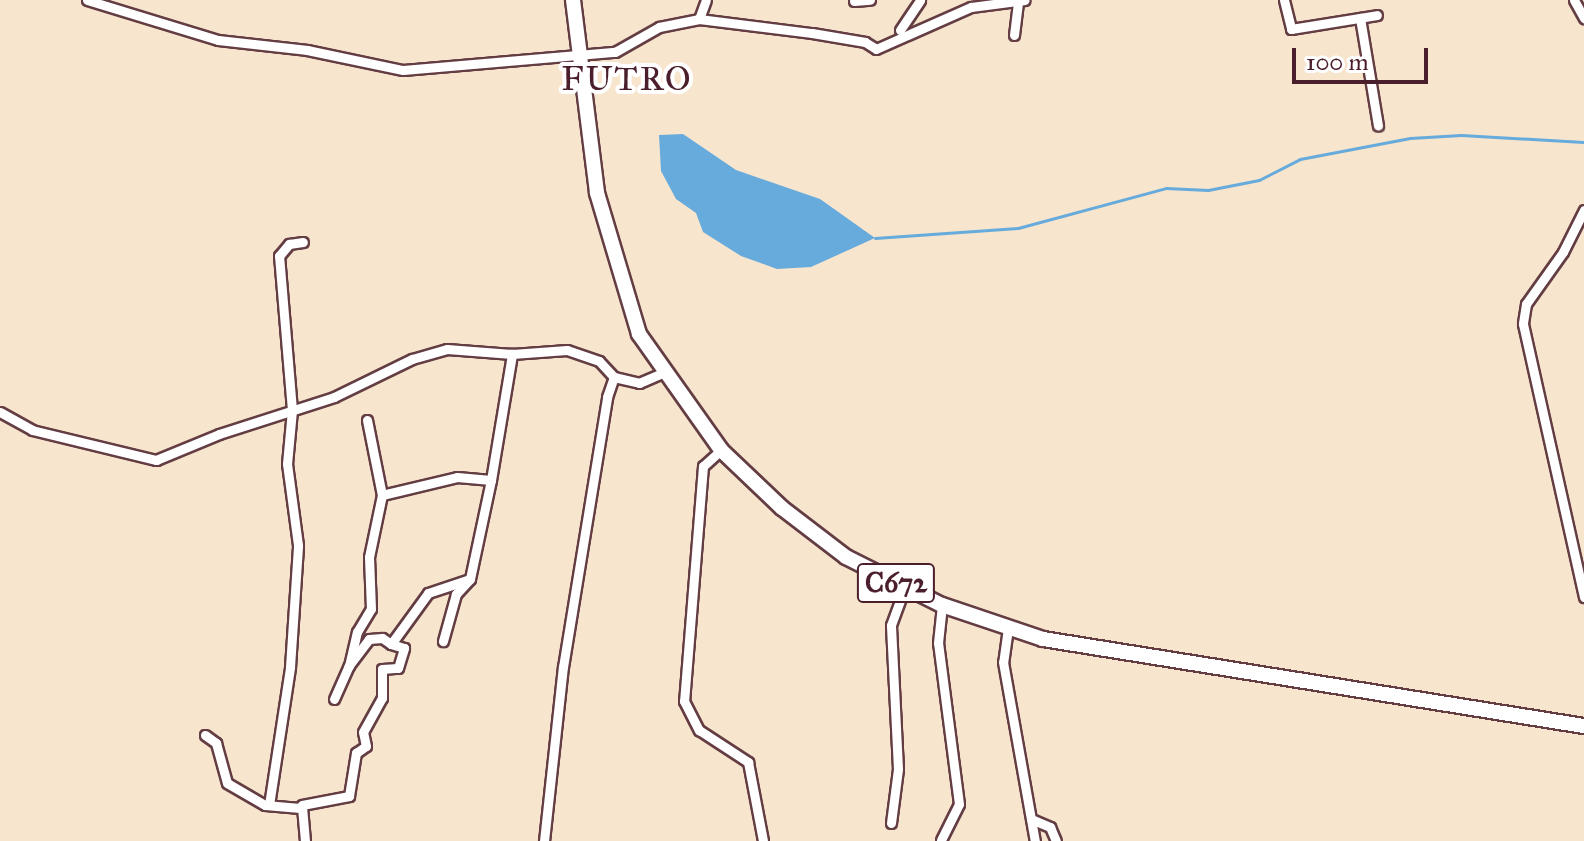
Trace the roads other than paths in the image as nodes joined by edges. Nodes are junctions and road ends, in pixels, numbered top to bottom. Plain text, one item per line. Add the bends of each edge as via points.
1 (87, 0) edge
2 (573, 0) edge
3 (706, 0) edge
4 (870, 0) edge
5 (920, 0) edge
6 (1284, 0) edge
7 (1574, 0) edge
8 (854, 1) edge
9 (1021, 1) edge
10 (1377, 15) dead end
11 (1360, 18) junction
12 (1584, 18) edge
13 (699, 19) junction
14 (900, 30) dead end
15 (1014, 35) dead end
16 (578, 55) junction
17 (1378, 126) dead end
18 (1584, 210) edge
19 (303, 242) dead end
20 (512, 354) junction
21 (662, 373) junction
22 (614, 377) junction
23 (292, 410) junction
24 (0, 412) edge
25 (367, 420) dead end
26 (721, 450) junction
27 (491, 480) junction
28 (382, 495) junction
29 (470, 579) junction
30 (905, 587) junction
31 (1584, 597) edge
32 (942, 605) junction
33 (1008, 628) junction
34 (443, 641) dead end
35 (391, 644) junction
36 (349, 666) junction
37 (334, 699) dead end
38 (1584, 726) edge
39 (205, 735) dead end
40 (269, 805) junction
41 (300, 808) junction
42 (1031, 819) junction
43 (891, 823) dead end
44 (941, 840) edge
45 (305, 841) edge
46 (544, 841) edge
47 (763, 841) edge
48 (1035, 841) edge
49 (1056, 841) edge

1 - 16 street via 218,40 307,50 378,68
2 - 16 main road, C672
3 - 13 street
4 - 8 street
5 - 14 street
6 - 11 street via 1291,29
7 - 12 street
9 - 13 street via 971,7 876,49 865,42 812,33
9 - 15 street
10 - 11 street
11 - 17 street
13 - 16 street via 659,27 615,52
16 - 21 main road, C672 via 603,223 639,334
18 - 31 street via 1563,252 1526,304 1523,324
19 - 23 street via 289,244 279,256
20 - 22 street via 580,352 599,361
20 - 23 street via 447,349 428,353 334,397
20 - 27 street
21 - 22 street via 639,383
21 - 26 main road, C672
22 - 46 street via 563,667
23 - 24 street via 156,460 32,430
23 - 40 street via 287,464 296,577 290,667
25 - 28 street
26 - 30 main road, C672 via 782,508 846,557
26 - 47 street via 703,466 683,692 686,710 699,730 748,762
27 - 28 street via 457,477
27 - 29 street
28 - 36 street via 369,557 371,609 357,632
29 - 34 street via 456,594
29 - 35 street via 428,593
30 - 32 main road, C672
30 - 43 street via 891,625 898,769
32 - 33 main road, C672
32 - 44 street via 938,643 959,804
33 - 38 main road, C672 via 1043,639
33 - 42 street via 1003,662
35 - 36 street via 369,639
35 - 41 street via 404,648 398,668 382,669 382,698 363,732 366,746 356,753 349,796
36 - 37 street
39 - 40 street via 216,743 227,783
40 - 41 street
41 - 45 street
42 - 48 street
42 - 49 street via 1050,827

